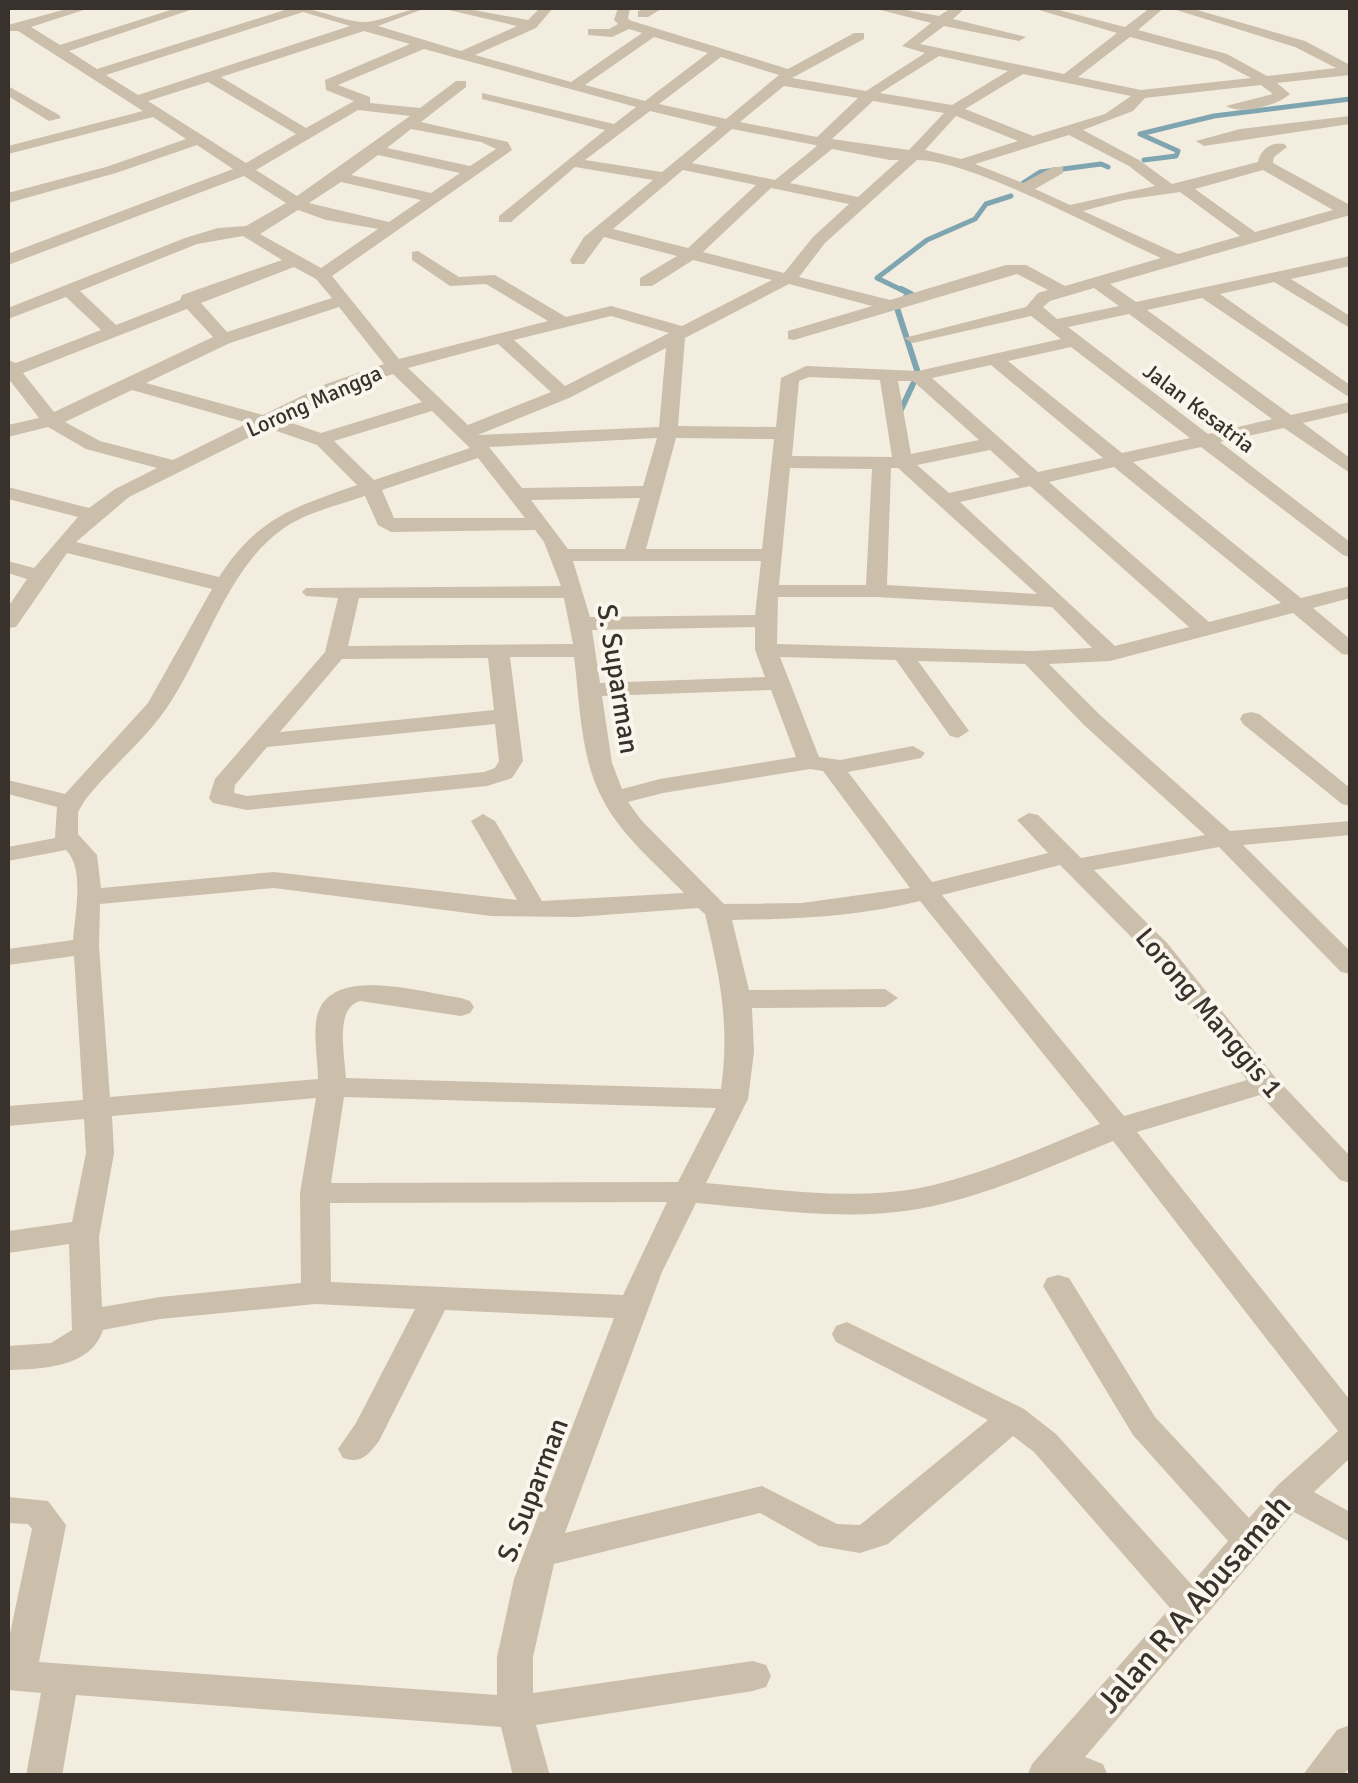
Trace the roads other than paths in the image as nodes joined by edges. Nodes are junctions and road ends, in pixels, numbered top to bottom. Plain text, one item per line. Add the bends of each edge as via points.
1 (83, 8) edge
2 (131, 8) edge
3 (189, 8) edge
4 (303, 8) edge
5 (420, 8) edge
6 (446, 8) edge
7 (547, 8) edge
8 (624, 8) edge
9 (880, 8) edge
10 (959, 8) edge
11 (1038, 8) edge
12 (1158, 8) edge
13 (1184, 8) edge
14 (463, 9) edge
15 (1058, 10) edge
16 (149, 16) dead end
17 (942, 19) junction
18 (627, 24) junction
19 (531, 25) junction
20 (365, 26) junction
21 (14, 27) edge
22 (1130, 30) junction
23 (593, 32) dead end
24 (652, 32) junction
25 (859, 36) dead end
26 (1018, 38) junction
27 (423, 44) junction
28 (56, 51) junction
29 (719, 52) junction
30 (936, 52) junction
31 (461, 56) junction
32 (982, 63) junction
33 (1019, 70) junction
34 (1350, 70) edge
35 (95, 74) junction
36 (208, 76) junction
37 (786, 78) junction
38 (1066, 80) junction
39 (1264, 80) junction
40 (573, 87) junction
41 (8, 90) edge
42 (426, 90) dead end
43 (1140, 94) junction
44 (487, 96) dead end
45 (868, 96) junction
46 (138, 100) junction
47 (360, 106) junction
48 (650, 106) junction
49 (1233, 106) dead end
50 (426, 110) junction
51 (954, 110) junction
52 (157, 112) junction
53 (54, 118) dead end
54 (1350, 120) edge
55 (407, 124) junction
56 (732, 125) junction
57 (1067, 128) junction
58 (617, 129) junction
59 (309, 136) junction
60 (485, 138) junction
61 (198, 140) junction
62 (1029, 140) junction
63 (1204, 141) dead end
64 (825, 142) junction
65 (1279, 146) dead end
66 (374, 149) junction
67 (8, 150) edge
68 (912, 156) junction
69 (572, 162) junction
70 (682, 164) junction
71 (963, 164) junction
72 (1265, 165) junction
73 (247, 170) junction
74 (1058, 170) dead end
75 (474, 172) junction
76 (341, 177) junction
77 (665, 177) junction
78 (774, 183) junction
79 (1175, 188) junction
80 (1024, 190) junction
81 (8, 198) edge
82 (436, 199) junction
83 (860, 202) junction
84 (300, 205) junction
85 (1068, 210) junction
86 (1349, 210) edge
87 (326, 215) junction
88 (506, 219) dead end
89 (391, 227) junction
90 (250, 231) junction
91 (600, 232) junction
92 (1252, 237) junction
93 (371, 242) junction
94 (692, 254) junction
95 (418, 256) dead end
96 (1176, 259) junction
97 (8, 260) edge
98 (578, 260) dead end
99 (294, 261) junction
100 (1350, 261) edge
101 (322, 275) junction
102 (1277, 277) junction
103 (789, 278) junction
104 (1097, 282) junction
105 (69, 290) junction
106 (1205, 292) junction
107 (188, 299) junction
108 (343, 300) junction
109 (1048, 300) junction
110 (893, 306) junction
111 (1130, 308) junction
112 (611, 311) junction
113 (8, 314) edge
114 (561, 321) junction
115 (1350, 323) edge
116 (1054, 325) junction
117 (112, 331) junction
118 (681, 334) junction
119 (794, 335) dead end
120 (502, 338) junction
121 (914, 338) dead end
122 (224, 339) junction
123 (1075, 341) junction
124 (994, 359) junction
125 (396, 366) junction
126 (9, 370) edge
127 (888, 376) junction
128 (918, 376) junction
129 (132, 384) junction
130 (1350, 393) edge
131 (563, 394) junction
132 (435, 404) junction
133 (1350, 407) edge
134 (264, 420) junction
135 (51, 421) junction
136 (1285, 422) junction
137 (8, 431) edge
138 (668, 432) junction
139 (788, 434) junction
140 (320, 438) junction
141 (1204, 440) junction
142 (474, 442) junction
143 (994, 444) junction
144 (1116, 460) junction
145 (784, 462) junction
146 (892, 462) junction
147 (174, 466) junction
148 (1350, 467) edge
149 (1032, 478) junction
150 (372, 489) junction
151 (653, 492) junction
152 (8, 493) edge
153 (518, 494) junction
154 (944, 500) junction
155 (90, 514) junction
156 (542, 524) junction
157 (62, 545) junction
158 (1350, 552) edge
159 (561, 555) junction
160 (634, 555) junction
161 (772, 555) junction
162 (8, 567) edge
163 (40, 576) junction
164 (228, 585) junction
165 (768, 591) junction
166 (876, 591) junction
167 (313, 592) dead end
168 (350, 592) junction
169 (573, 592) junction
170 (1350, 592) edge
171 (1058, 600) junction
172 (1298, 606) junction
173 (756, 620) dead end
174 (8, 622) edge
175 (1206, 631) junction
176 (583, 637) junction
177 (766, 650) junction
178 (1350, 650) edge
179 (460, 651) junction
180 (498, 651) junction
181 (336, 653) junction
182 (902, 654) junction
183 (1110, 654) junction
184 (1030, 658) junction
185 (315, 675) junction
186 (779, 684) junction
187 (590, 690) junction
188 (504, 716) junction
189 (1251, 719) dead end
190 (958, 731) dead end
191 (260, 741) junction
192 (913, 752) dead end
193 (821, 764) junction
194 (8, 787) edge
195 (614, 799) junction
196 (1350, 799) edge
197 (71, 803) junction
198 (1029, 820) dead end
199 (483, 821) dead end
200 (1350, 828) edge
201 (1224, 840) junction
202 (70, 842) junction
203 (8, 854) edge
204 (1071, 861) junction
205 (926, 892) junction
206 (90, 896) junction
207 (712, 906) junction
208 (535, 910) junction
209 (86, 946) junction
210 (8, 957) edge
211 (1350, 966) edge
212 (886, 998) dead end
213 (738, 999) junction
214 (461, 1007) dead end
215 (1265, 1084) junction
216 (332, 1087) junction
217 (734, 1099) junction
218 (95, 1106) junction
219 (8, 1116) edge
220 (1118, 1128) junction
221 (1350, 1173) edge
222 (686, 1192) junction
223 (315, 1193) junction
224 (85, 1231) junction
225 (8, 1242) edge
226 (1058, 1286) dead end
227 (316, 1293) junction
228 (437, 1296) junction
229 (633, 1308) junction
230 (88, 1322) junction
231 (847, 1334) dead end
232 (8, 1358) edge
233 (1014, 1418) junction
234 (1350, 1423) edge
235 (1350, 1440) edge
236 (354, 1449) dead end
237 (1290, 1494) junction
238 (8, 1510) edge
239 (1350, 1528) edge
240 (1249, 1541) junction
241 (541, 1553) junction
242 (1192, 1607) junction
243 (13, 1676) edge
244 (753, 1676) dead end
245 (61, 1681) junction
246 (515, 1712) junction
247 (1350, 1741) edge
248 (1064, 1771) edge
249 (44, 1776) edge
250 (532, 1776) edge
251 (1320, 1776) edge

1 - 21 street
2 - 16 street
3 - 28 street
4 - 20 street
4 - 35 street
5 - 20 street
6 - 14 street
7 - 19 street
8 - 18 street via 621,20
9 - 17 street
10 - 17 street
11 - 15 street
12 - 22 street
13 - 34 street via 1291,41
14 - 19 street
15 - 22 street
15 - 26 street
17 - 26 street
17 - 30 street via 908,44
18 - 23 street
18 - 24 street
19 - 31 street
20 - 27 street
20 - 36 street
21 - 28 street
22 - 38 street
22 - 39 street via 1222,57
24 - 29 street
24 - 40 street
25 - 37 street
26 - 32 street
27 - 31 street
27 - 47 street via 328,85 362,96
28 - 35 street
29 - 37 street
29 - 48 street
30 - 32 street
30 - 45 street
31 - 40 street
32 - 33 street
33 - 38 street
33 - 51 street
34 - 39 street
35 - 46 street
36 - 46 street
36 - 59 street
37 - 45 street
37 - 56 street
38 - 43 street
39 - 43 street
39 - 49 street via 1283,96
40 - 48 street
41 - 53 street
42 - 50 street via 455,88
43 - 57 street via 1120,113
44 - 58 street
45 - 51 street
45 - 64 street
46 - 52 street
47 - 50 street
47 - 59 street
48 - 56 street
48 - 58 street
50 - 55 street
50 - 60 street
51 - 62 street
51 - 68 street
52 - 61 street
52 - 67 street
54 - 63 street
55 - 60 street
55 - 66 street
56 - 64 street
56 - 70 street
57 - 62 street
57 - 79 street
58 - 69 street
59 - 73 street
60 - 75 street via 504,150
61 - 73 street
61 - 81 street
62 - 71 street
64 - 68 street
64 - 78 street
65 - 72 street
66 - 75 street
66 - 76 street
68 - 71 street via 932,154
68 - 83 street
69 - 77 street
69 - 88 street
70 - 77 street
70 - 78 street
71 - 80 street
72 - 79 street
72 - 86 street
73 - 84 street
73 - 97 street
74 - 80 street
75 - 82 street
76 - 82 street
76 - 84 street
77 - 91 street
78 - 83 street
78 - 94 street
79 - 85 street
79 - 92 street
80 - 85 street
82 - 89 street
83 - 103 street
84 - 87 street
84 - 90 street
85 - 96 street
86 - 92 street
87 - 89 street
87 - 93 street
89 - 93 street
90 - 99 street, S. Suparman via 259,244
90 - 105 street via 207,236
91 - 94 street
91 - 98 street
92 - 96 street
93 - 101 street
94 - 103 street
94 - 112 street
95 - 114 street via 461,283 489,279
96 - 104 street
99 - 101 street, S. Suparman
99 - 107 street
100 - 102 street
101 - 108 street, S. Suparman
102 - 106 street
102 - 115 street
103 - 110 street
103 - 118 street
104 - 109 street
104 - 111 street
105 - 113 street
105 - 117 street
106 - 111 street
106 - 130 street
107 - 117 street
107 - 122 street
108 - 122 street
108 - 125 street, S. Suparman
109 - 110 street, Jalan Kesatria via 1020,269 975,276
109 - 116 street, Jalan Kesatria
109 - 121 street
110 - 119 street, Jalan Kesatria
111 - 116 street
111 - 136 street
112 - 114 street, Lorong Mangga
112 - 118 street, Lorong Mangga
114 - 120 street, Lorong Mangga
116 - 123 street, Jalan Kesatria
117 - 126 street
118 - 131 street
118 - 138 street
120 - 125 street, Lorong Mangga
120 - 131 street
122 - 129 street
123 - 124 street
123 - 141 street, Jalan Kesatria
124 - 128 street
124 - 144 street
125 - 132 street, S. Suparman
125 - 134 street, Lorong Mangga
126 - 135 street
127 - 128 street
127 - 139 street via 796,373 790,378
127 - 146 street
128 - 143 street
129 - 134 street
129 - 135 street
131 - 142 street
132 - 140 street
132 - 142 street, S. Suparman
133 - 136 street
134 - 140 street
134 - 147 street, Lorong Mangga
135 - 137 street
135 - 147 street via 103,448
136 - 141 street
136 - 148 street
138 - 139 street
138 - 142 street
138 - 151 street
139 - 145 street
140 - 150 street
141 - 144 street
141 - 158 street, Jalan Kesatria
142 - 150 street
142 - 153 street, S. Suparman
143 - 146 street
143 - 149 street
144 - 149 street
144 - 172 street
145 - 146 street
145 - 161 street
146 - 154 street
146 - 166 street
147 - 155 street, Lorong Mangga
149 - 154 street
149 - 175 street
150 - 156 street via 391,526
150 - 164 street via 271,524
151 - 153 street
151 - 160 street
152 - 155 street
153 - 156 street, S. Suparman
154 - 171 street
155 - 157 street, Lorong Mangga
156 - 159 street, S. Suparman
157 - 163 street, Lorong Mangga
157 - 164 street
159 - 160 street
159 - 169 street, S. Suparman
160 - 161 street
161 - 165 street
162 - 163 street
163 - 174 street, Lorong Mangga
164 - 197 street via 158,705
165 - 166 street
165 - 177 street
166 - 171 street
167 - 168 street
168 - 169 street
168 - 181 street
169 - 176 street, S. Suparman
170 - 172 street
171 - 183 street
172 - 175 street
172 - 178 street
173 - 176 street
175 - 183 street
176 - 180 street
176 - 187 street, S. Suparman
177 - 182 street
177 - 186 street
179 - 180 street
179 - 181 street
179 - 185 street
180 - 188 street
181 - 185 street
182 - 184 street
182 - 190 street
183 - 184 street
184 - 201 street
185 - 191 street
186 - 187 street
186 - 193 street
187 - 195 street, S. Suparman via 600,763
188 - 191 street
188 - 191 street via 511,761 497,776 247,803 220,798 223,784
189 - 196 street
192 - 193 street
193 - 195 street via 711,776
193 - 205 street
194 - 197 street
195 - 207 street, S. Suparman
197 - 202 street via 64,821
198 - 204 street, Lorong Manggis 1
199 - 208 street
200 - 201 street
201 - 204 street
201 - 211 street
202 - 203 street
202 - 206 street via 87,860
204 - 205 street
204 - 215 street, Lorong Manggis 1 via 1159,950
205 - 207 street via 847,908
205 - 220 street
206 - 208 street via 274,880
206 - 209 street
207 - 208 street
207 - 213 street, S. Suparman
209 - 210 street
209 - 218 street
212 - 213 street
213 - 217 street, S. Suparman
214 - 216 street via 360,992 342,997 331,1011
215 - 220 street
215 - 221 street, Lorong Manggis 1
216 - 217 street
216 - 218 street
216 - 223 street
217 - 222 street, S. Suparman
218 - 219 street
218 - 224 street via 100,1153
220 - 222 street via 980,1183 916,1199 835,1204
220 - 234 street
222 - 223 street
222 - 229 street, S. Suparman
223 - 227 street
224 - 225 street
224 - 230 street
226 - 240 street via 1144,1426
227 - 228 street
227 - 230 street
228 - 229 street
228 - 236 street
229 - 241 street, S. Suparman
230 - 232 street via 88,1334 70,1350
231 - 233 street
233 - 241 street via 865,1539 835,1540 762,1500
233 - 242 street via 1045,1443
235 - 237 street, Jalan R A Abusamah
237 - 239 street
237 - 240 street, Jalan R A Abusamah
238 - 243 street via 36,1512 49,1525
240 - 242 street, Jalan R A Abusamah
241 - 246 street, S. Suparman via 514,1658
242 - 248 street, Jalan R A Abusamah
243 - 245 street
244 - 246 street
245 - 246 street
245 - 249 street
246 - 250 street, S. Suparman
247 - 251 street

